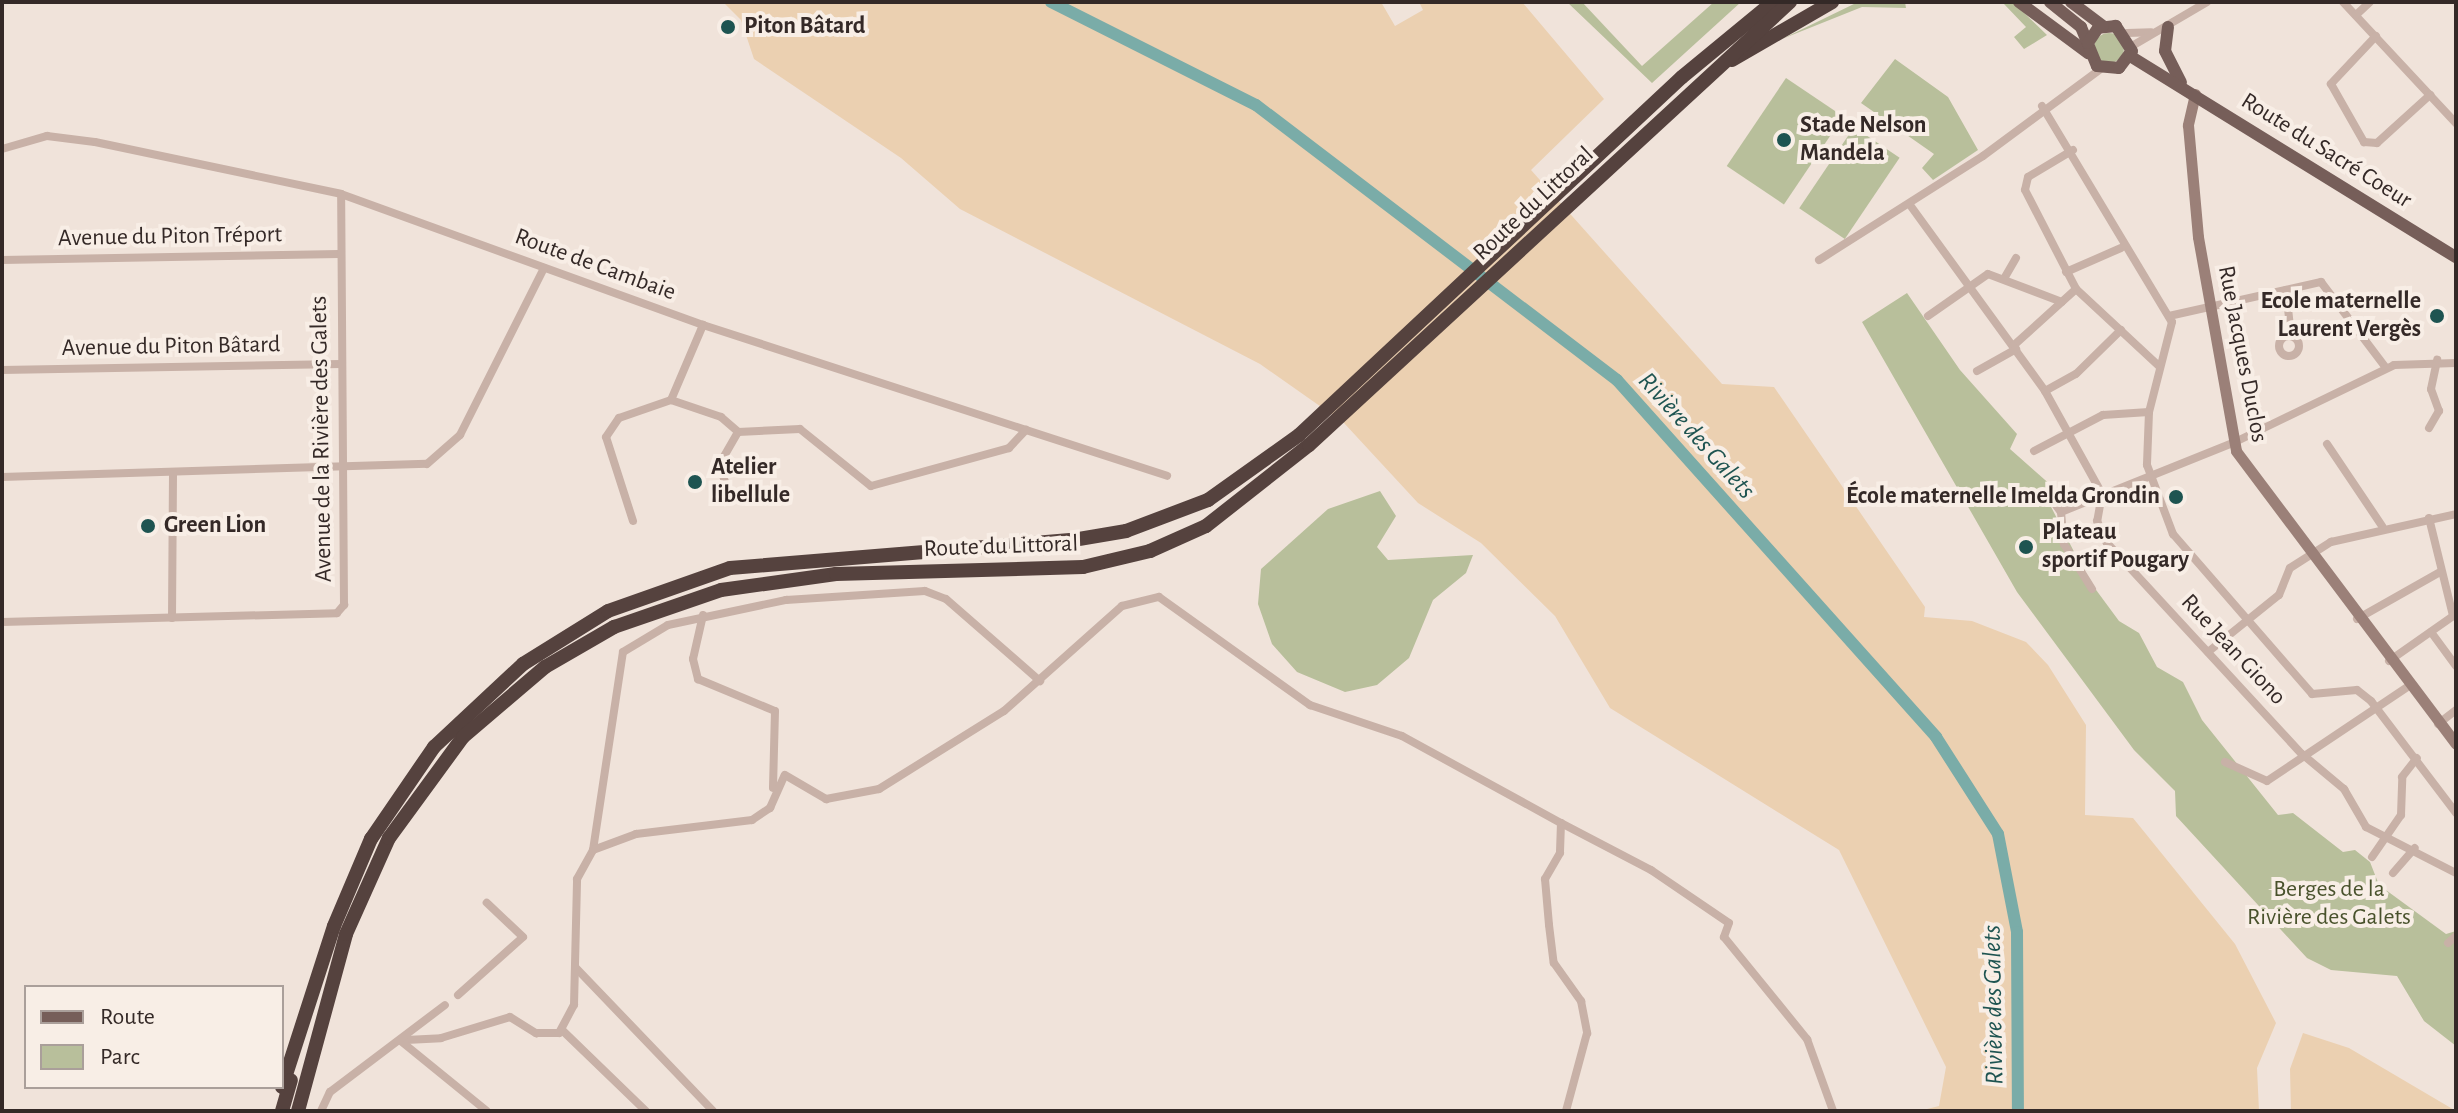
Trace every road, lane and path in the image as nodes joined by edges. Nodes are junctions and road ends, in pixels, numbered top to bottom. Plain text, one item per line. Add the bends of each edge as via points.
1 (1760, 2) edge
2 (1773, 2) edge
3 (1790, 2) edge
4 (1832, 2) edge
5 (2019, 2) edge
6 (2050, 2) edge
7 (2071, 2) edge
8 (2207, 2) edge
9 (2343, 2) edge
10 (2370, 2) edge
11 (2356, 15) junction
12 (2103, 26) junction
13 (2162, 30) junction
14 (2127, 33) junction
15 (2376, 36) junction
16 (2093, 56) junction
17 (2128, 56) junction
18 (1682, 77) junction
19 (2185, 88) junction
20 (2430, 95) junction
21 (2042, 106) junction
22 (1663, 114) junction
23 (2456, 123) edge
24 (1636, 130) junction
25 (2, 149) edge
26 (2073, 150) junction
27 (341, 194) junction
28 (1910, 205) junction
29 (2121, 248) junction
30 (339, 254) junction
31 (2456, 257) edge
32 (2016, 258) dead end
33 (2, 260) edge
34 (1819, 260) dead end
35 (544, 268) junction
36 (2066, 272) junction
37 (2005, 277) junction
38 (1968, 287) junction
39 (2076, 289) junction
40 (2286, 290) junction
41 (2062, 302) junction
42 (2209, 307) junction
43 (1928, 316) dead end
44 (2169, 316) junction
45 (703, 325) junction
46 (2121, 330) junction
47 (2291, 336) dead end
48 (2014, 348) junction
49 (2437, 360) junction
50 (2456, 363) edge
51 (341, 364) junction
52 (2159, 366) junction
53 (2386, 368) junction
54 (2, 370) edge
55 (1977, 371) dead end
56 (2045, 391) junction
57 (671, 400) junction
58 (2149, 412) junction
59 (2429, 428) dead end
60 (1026, 430) junction
61 (2066, 431) junction
62 (738, 432) junction
63 (1304, 440) junction
64 (2233, 443) junction
65 (2327, 444) dead end
66 (2034, 451) dead end
67 (342, 471) junction
68 (173, 474) junction
69 (1167, 476) dead end
70 (2150, 476) junction
71 (2, 477) edge
72 (2047, 493) dead end
73 (2102, 494) junction
74 (731, 499) dead end
75 (2061, 512) junction
76 (2456, 514) edge
77 (2429, 518) junction
78 (633, 521) dead end
79 (2382, 526) junction
80 (2309, 554) junction
81 (2440, 572) junction
82 (2092, 589) dead end
83 (703, 615) junction
84 (2248, 617) junction
85 (2455, 617) edge
86 (172, 618) junction
87 (2357, 619) junction
88 (2, 622) edge
89 (2431, 632) junction
90 (2208, 652) junction
91 (2389, 661) junction
92 (2456, 666) edge
93 (1040, 681) junction
94 (2409, 686) junction
95 (2373, 704) junction
96 (2456, 710) edge
97 (2438, 724) junction
98 (2456, 744) edge
99 (2302, 754) junction
100 (2417, 758) junction
101 (2225, 762) dead end
102 (770, 808) junction
103 (2456, 813) edge
104 (1561, 823) junction
105 (2386, 836) junction
106 (2415, 848) junction
107 (593, 850) junction
108 (2372, 857) dead end
109 (2393, 873) dead end
110 (2456, 873) edge
111 (487, 903) dead end
112 (2456, 936) edge
113 (2448, 943) dead end
114 (576, 968) junction
115 (458, 995) dead end
116 (445, 1005) dead end
117 (562, 1030) junction
118 (404, 1041) junction
119 (299, 1049) junction
120 (284, 1083) edge
121 (281, 1089) edge
122 (274, 1111) edge
123 (282, 1111) edge
124 (298, 1111) edge
125 (321, 1111) edge
126 (487, 1111) edge
127 (646, 1111) edge
128 (713, 1111) edge
129 (1566, 1111) edge
130 (1833, 1111) edge

1 - 18 highway
2 - 18 highway, Route du Littoral
3 - 22 highway, Route du Littoral
4 - 22 highway via 1753,45
5 - 16 main road
6 - 16 main road
7 - 12 main road
8 - 13 street
9 - 11 street
10 - 11 street
11 - 15 street
12 - 14 main road
12 - 16 main road
13 - 14 street
13 - 17 street
13 - 19 main road via 2167,59
14 - 17 main road
15 - 20 street
15 - 20 street via 2331,84 2364,142 2380,140
16 - 17 main road
16 - 21 street via 2084,81
17 - 19 main road, Route du Sacré Coeur
18 - 24 highway, Route du Littoral
19 - 31 main road, Route du Sacré Coeur
19 - 42 street, Rue Jacques Duclos
20 - 23 street
21 - 26 street
21 - 28 street
22 - 24 highway, Route du Littoral
24 - 63 highway, Route du Littoral
25 - 27 street, Route de Cambaie via 47,136 95,142
26 - 29 street
26 - 36 street via 2028,177 2025,190
27 - 30 street, Avenue de la Rivière des Galets
27 - 35 street, Route de Cambaie
28 - 34 street
28 - 38 street
29 - 36 street
29 - 44 street
30 - 33 street, Avenue du Piton Tréport
30 - 51 street, Avenue de la Rivière des Galets
32 - 37 street
35 - 45 street, Route de Cambaie
35 - 67 street via 453,446 427,464
36 - 39 street
37 - 38 street via 1988,274
37 - 41 street
38 - 43 street
38 - 48 street
39 - 41 street
39 - 46 street
40 - 42 street
40 - 47 street
40 - 53 street via 2315,281 2330,286
41 - 48 street
42 - 44 street
42 - 64 street, Rue Jacques Duclos
44 - 52 street via 2172,340
45 - 57 street
45 - 60 street, Route de Cambaie
46 - 52 street
46 - 56 street via 2076,374
48 - 55 street
48 - 56 street
49 - 50 street
49 - 53 street
49 - 59 street via 2431,389 2439,411
51 - 54 street, Avenue du Piton Bâtard
51 - 67 street, Avenue de la Rivière des Galets
52 - 58 street
53 - 64 street
56 - 61 street
57 - 62 street via 721,417
57 - 78 street via 619,418 606,437
58 - 61 street via 2103,415
58 - 70 street
60 - 62 street via 1009,448 871,486 800,429
60 - 69 street, Route de Cambaie
61 - 66 street
61 - 73 street
62 - 74 street via 719,465
63 - 119 highway, Route du Littoral via 1229,488 1139,527 1059,541 788,558 687,579 608,611 501,681 434,747 371,839 334,926
63 - 124 highway, Route du Littoral via 1206,526 1121,560 770,580 645,614 545,667 463,737 389,838 346,934
64 - 70 street
64 - 80 street, Rue Jacques Duclos
65 - 79 street
67 - 68 street
67 - 86 street, Avenue de la Rivière des Galets via 344,605 337,613
68 - 71 street
68 - 86 street
70 - 73 street
70 - 84 street via 2173,534
72 - 75 street
73 - 75 street
73 - 90 street, Rue Jean Giono via 2100,532
75 - 82 street via 2064,544
76 - 77 street
77 - 79 street
77 - 81 street
79 - 80 street
80 - 84 street via 2286,574 2279,595
80 - 87 street, Rue Jacques Duclos
81 - 85 street
81 - 87 street
83 - 93 street via 925,591 946,599
83 - 102 street via 693,659 698,679 714,691 766,702 777,716
83 - 107 street via 634,639 623,652
84 - 90 street
84 - 95 street via 2312,694 2357,690
85 - 89 street
86 - 88 street, Avenue de la Rivière des Galets
87 - 91 street, Rue Jacques Duclos
89 - 91 street
89 - 92 street
90 - 99 street, Rue Jean Giono
91 - 94 street, Rue Jacques Duclos
93 - 102 street via 879,789 826,799 785,775
93 - 104 street via 1122,606 1159,597 1310,705 1411,739
94 - 95 street
94 - 97 street, Rue Jacques Duclos
95 - 99 street
95 - 100 street
96 - 97 street
97 - 98 street, Rue Jacques Duclos
99 - 101 street via 2267,781
99 - 105 street, Rue Jean Giono via 2344,789 2366,827
100 - 103 street
100 - 105 street via 2405,771 2403,808
102 - 107 street via 752,820 636,834
104 - 129 street via 1560,853 1545,879 1549,925 1554,963 1581,1001 1586,1025
104 - 130 street via 1651,870 1729,923 1724,937 1807,1039
105 - 106 street, Rue Jean Giono
105 - 108 street
106 - 109 street
106 - 110 street, Rue Jean Giono
107 - 114 street via 577,879
111 - 115 street via 523,937
112 - 113 street
114 - 117 street via 574,1005
114 - 128 street
116 - 118 street
117 - 118 street via 547,1036 510,1017 441,1038
117 - 127 street
118 - 125 street via 330,1092
118 - 126 street
119 - 120 highway
119 - 123 highway
121 - 122 highway

